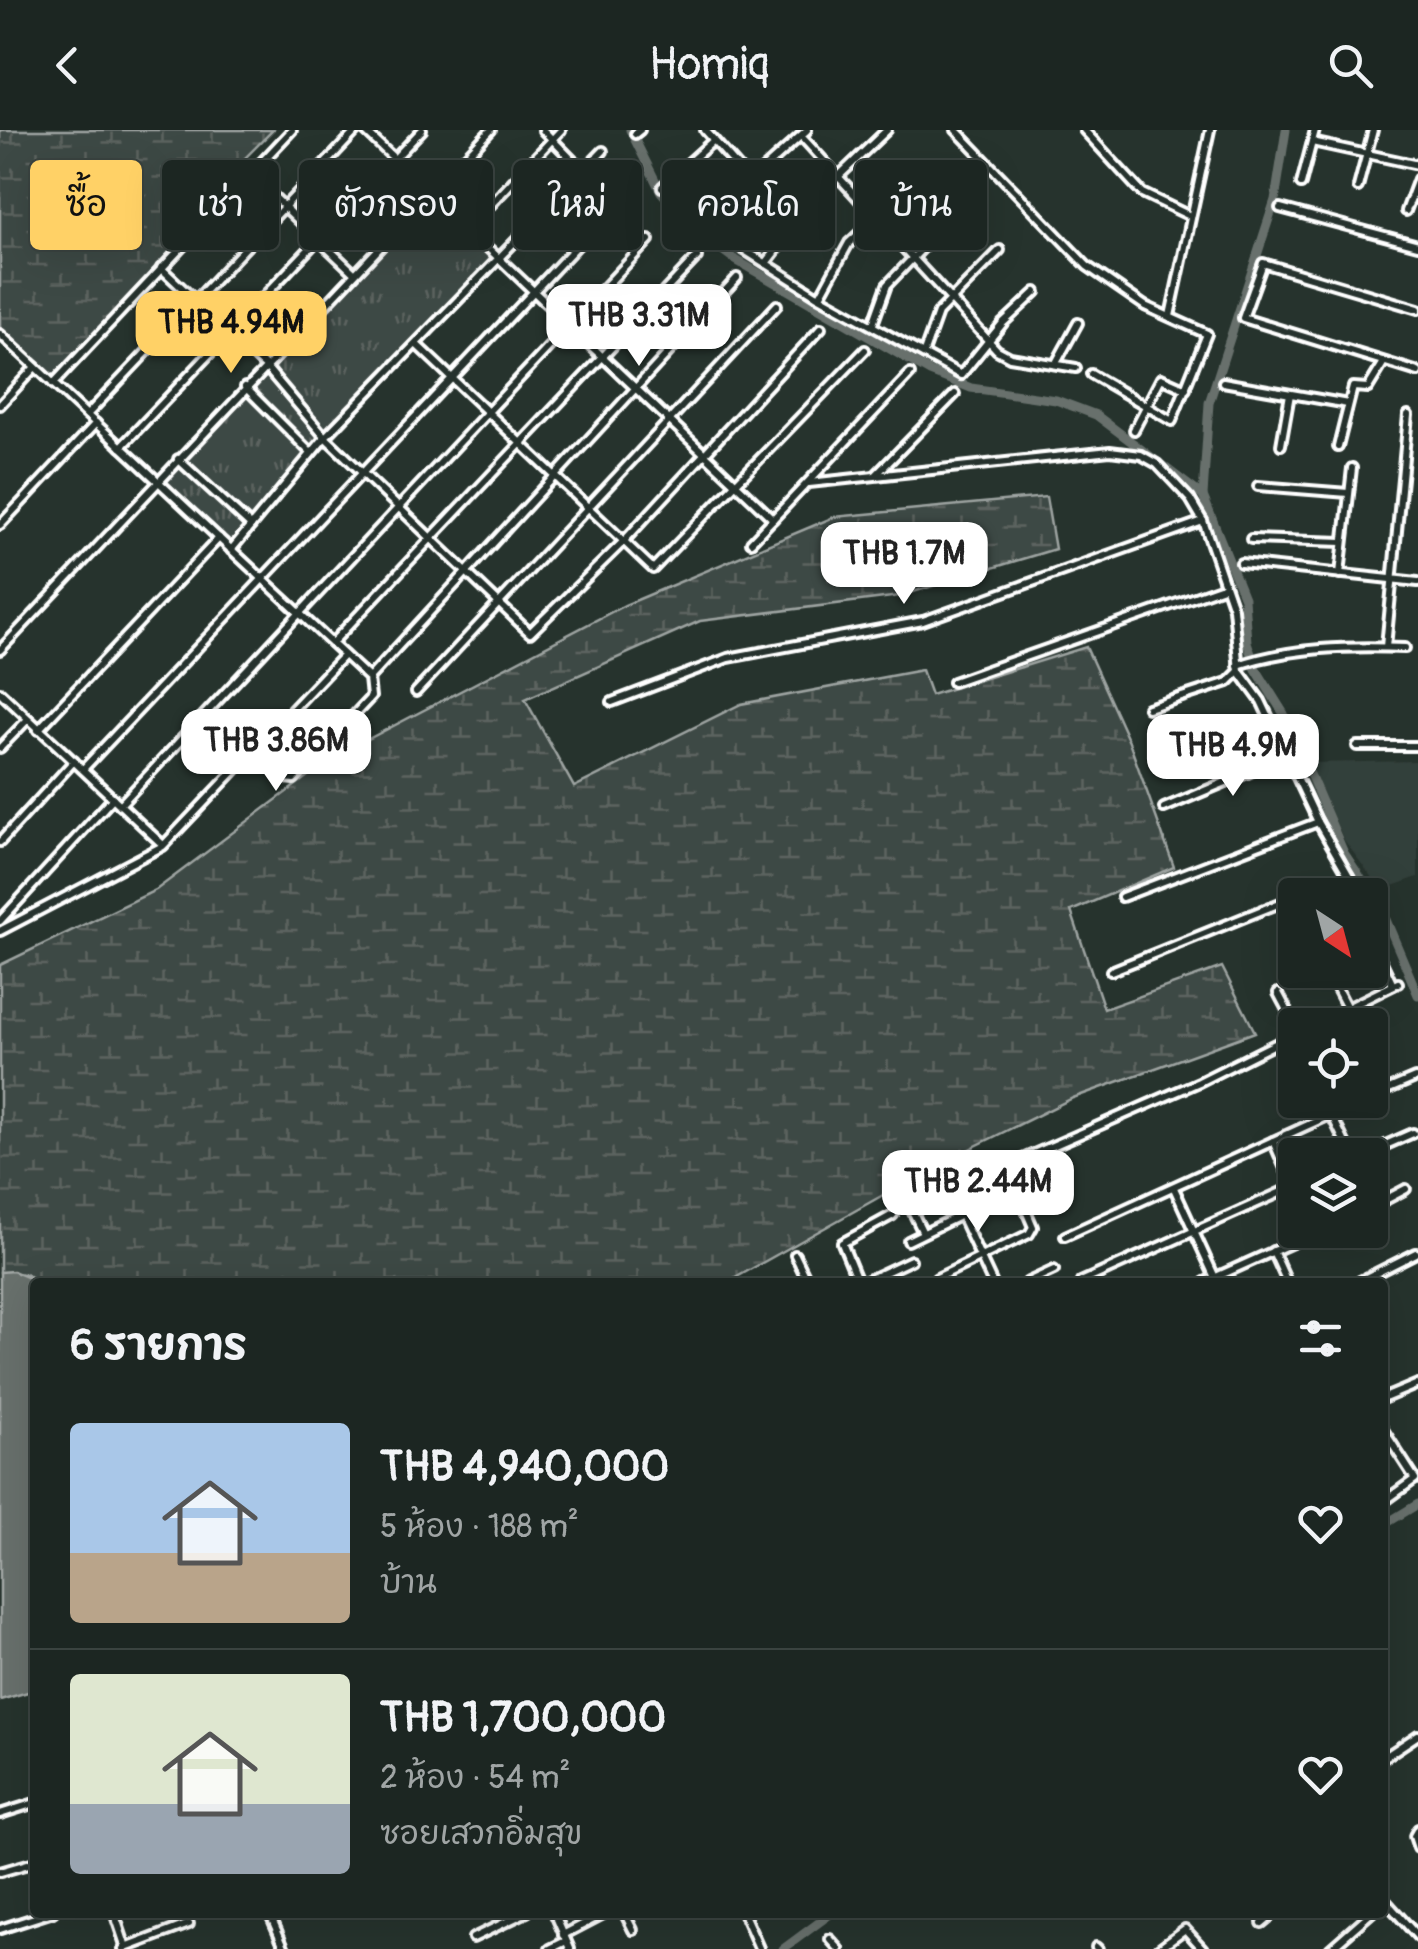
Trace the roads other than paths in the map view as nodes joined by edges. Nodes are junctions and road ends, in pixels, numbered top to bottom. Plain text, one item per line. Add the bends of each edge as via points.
1 (292, 130) edge
2 (360, 130) edge
3 (422, 130) edge
4 (491, 130) edge
5 (543, 130) edge
6 (561, 130) edge
7 (705, 130) edge
8 (887, 130) edge
9 (956, 130) edge
10 (1084, 130) edge
11 (1210, 130) edge
12 (1315, 130) edge
13 (1374, 130) edge
14 (804, 133) edge
15 (552, 139) junction
16 (714, 140) junction
17 (1312, 142) junction
18 (603, 151) dead end
19 (1366, 156) junction
20 (394, 159) joint
21 (263, 160) edge
22 (462, 160) edge
23 (572, 160) edge
24 (594, 160) edge
25 (692, 160) edge
26 (732, 160) edge
27 (775, 160) edge
28 (1418, 165) edge
29 (837, 178) junction
30 (1300, 184) dead end
31 (1417, 184) edge
32 (1358, 187) dead end
33 (855, 198) edge
34 (279, 201) edge
35 (493, 202) edge
36 (285, 206) junction
37 (1280, 208) dead end
38 (1406, 212) dead end
39 (1190, 216) junction
40 (299, 220) edge
41 (855, 236) edge
42 (649, 240) dead end
43 (513, 242) edge
44 (1418, 245) edge
45 (178, 250) edge
46 (306, 250) edge
47 (330, 250) edge
48 (376, 250) edge
49 (489, 250) edge
50 (573, 250) edge
51 (748, 250) edge
52 (904, 250) edge
53 (923, 250) edge
54 (1000, 250) dead end
55 (697, 257) dead end
56 (497, 258) junction
57 (914, 260) junction
58 (767, 262) junction
59 (161, 268) junction
60 (354, 273) junction
61 (737, 278) dead end
62 (1036, 292) dead end
63 (532, 293) junction
64 (820, 296) junction
65 (195, 300) junction
66 (952, 300) junction
67 (777, 306) dead end
68 (1418, 309) edge
69 (1170, 316) junction
70 (1078, 323) dead end
71 (873, 324) junction
72 (567, 326) junction
73 (821, 328) dead end
74 (230, 332) junction
75 (0, 334) edge
76 (987, 342) junction
77 (417, 345) junction
78 (865, 350) dead end
79 (924, 352) junction
80 (600, 356) junction
81 (1056, 362) junction
82 (1384, 362) junction
83 (266, 366) junction
84 (35, 367) junction
85 (1076, 368) dead end
86 (1418, 372) edge
87 (910, 374) dead end
88 (1092, 374) dead end
89 (451, 380) junction
90 (1224, 382) dead end
91 (53, 384) junction
92 (246, 388) junction
93 (1186, 389) junction
94 (634, 390) junction
95 (955, 394) dead end
96 (1290, 394) junction
97 (1348, 404) junction
98 (0, 405) edge
99 (1146, 408) junction
100 (486, 414) junction
101 (86, 415) junction
102 (1408, 415) dead end
103 (670, 422) junction
104 (96, 424) junction
105 (1134, 430) dead end
106 (325, 437) junction
107 (519, 445) junction
108 (1281, 445) dead end
109 (1338, 447) dead end
110 (122, 448) junction
111 (311, 453) junction
112 (705, 455) junction
113 (178, 459) junction
114 (1352, 468) dead end
115 (364, 472) junction
116 (553, 477) junction
117 (874, 477) junction
118 (157, 481) junction
119 (808, 484) junction
120 (736, 485) junction
121 (1258, 486) dead end
122 (1348, 493) junction
123 (397, 506) junction
124 (587, 510) junction
125 (773, 519) junction
126 (1203, 521) junction
127 (0, 525) edge
128 (250, 526) junction
129 (428, 536) junction
130 (218, 538) junction
131 (1251, 539) dead end
132 (624, 542) junction
133 (751, 542) dead end
134 (1344, 542) junction
135 (231, 550) junction
136 (1241, 563) dead end
137 (466, 572) junction
138 (1340, 574) junction
139 (261, 578) junction
140 (1391, 579) junction
141 (1418, 582) edge
142 (1223, 587) junction
143 (496, 603) junction
144 (298, 612) junction
145 (332, 643) junction
146 (1386, 647) junction
147 (1405, 648) dead end
148 (0, 650) edge
149 (344, 655) junction
150 (1240, 666) junction
151 (369, 678) junction
152 (954, 682) dead end
153 (0, 692) edge
154 (416, 692) dead end
155 (612, 702) dead end
156 (1148, 708) dead end
157 (27, 720) junction
158 (38, 730) junction
159 (1357, 746) dead end
160 (1418, 746) edge
161 (0, 748) edge
162 (256, 748) junction
163 (1288, 756) junction
164 (74, 761) junction
165 (83, 769) junction
166 (117, 801) junction
167 (1164, 808) dead end
168 (1318, 822) junction
169 (0, 842) edge
170 (163, 846) junction
171 (1348, 876) joint
172 (1343, 878) edge
173 (1122, 897) dead end
174 (1278, 904) edge
175 (0, 921) edge
176 (0, 931) edge
177 (1111, 971) dead end
178 (1337, 988) edge
179 (1387, 988) edge
180 (1278, 993) dead end
181 (1286, 1008) edge
182 (1348, 1008) joint
183 (1278, 1042) edge
184 (1415, 1078) dead end
185 (1388, 1089) edge
186 (1322, 1118) edge
187 (1413, 1133) dead end
188 (1272, 1141) junction
189 (1388, 1144) edge
190 (1278, 1153) edge
191 (1174, 1188) junction
192 (1406, 1189) dead end
193 (903, 1192) dead end
194 (1278, 1193) edge
195 (1020, 1196) dead end
196 (1388, 1197) edge
197 (893, 1215) dead end
198 (961, 1215) junction
199 (1194, 1232) junction
200 (923, 1234) junction
201 (1065, 1236) dead end
202 (908, 1241) dead end
203 (1282, 1248) edge
204 (1273, 1252) junction
205 (1416, 1252) edge
206 (981, 1254) junction
207 (795, 1255) dead end
208 (911, 1260) dead end
209 (1054, 1270) dead end
210 (806, 1278) edge
211 (859, 1278) edge
212 (870, 1278) edge
213 (937, 1278) dead end
214 (990, 1278) edge
215 (1037, 1278) edge
216 (1090, 1278) edge
217 (1215, 1278) edge
218 (1220, 1278) edge
219 (1285, 1278) edge
220 (1366, 1278) edge
221 (1418, 1384) edge
222 (1388, 1397) edge
223 (1388, 1442) edge
224 (1388, 1499) edge
225 (1418, 1734) edge
226 (1388, 1755) edge
227 (30, 1805) edge
228 (0, 1814) edge
229 (1418, 1829) edge
230 (1418, 1848) edge
231 (30, 1863) edge
232 (0, 1872) edge
233 (1388, 1905) edge
234 (34, 1918) edge
235 (116, 1918) edge
236 (271, 1918) edge
237 (515, 1918) edge
238 (557, 1918) edge
239 (599, 1918) edge
240 (627, 1918) edge
241 (746, 1918) edge
242 (1268, 1918) edge
243 (1365, 1918) edge
244 (190, 1924) dead end
245 (1262, 1924) dead end
246 (0, 1929) edge
247 (633, 1930) dead end
248 (473, 1938) dead end
249 (830, 1938) dead end
250 (1418, 1938) edge
251 (567, 1942) edge
252 (760, 1948) edge
253 (125, 1949) edge
254 (284, 1949) edge
255 (550, 1949) edge
256 (839, 1949) edge
257 (1158, 1949) edge
258 (1204, 1949) edge
259 (1330, 1949) edge

1 - 21 street
2 - 20 street
2 - 36 street
3 - 20 street
4 - 22 street
5 - 15 street
6 - 15 street
7 - 16 street
8 - 29 street
9 - 69 street via 1087,266
10 - 39 street via 1142,193
11 - 39 street
12 - 17 street
13 - 19 street
14 - 27 street
14 - 29 street
15 - 23 street
15 - 35 street
16 - 25 street
16 - 26 street
17 - 19 street
17 - 30 street
18 - 24 street
19 - 28 street
19 - 32 street
29 - 33 street
29 - 58 street
31 - 38 street
34 - 36 street
36 - 40 street
36 - 65 street
37 - 44 street
39 - 69 street
41 - 64 street
42 - 72 street
43 - 56 street
45 - 59 street
46 - 74 street
47 - 60 street
48 - 60 street
49 - 56 street
50 - 63 street
51 - 58 street
52 - 57 street
53 - 57 street
54 - 66 street
55 - 80 street
56 - 63 street
56 - 77 street
57 - 66 street
57 - 71 street via 886,284
58 - 64 street
59 - 65 street
59 - 91 street
60 - 83 street
61 - 94 street
62 - 76 street
63 - 72 street
63 - 89 street
64 - 71 street
65 - 74 street
65 - 101 street
66 - 76 street
66 - 79 street via 938,314
67 - 103 street
68 - 82 street via 1258,266 1244,319
69 - 93 street via 1207,334
70 - 81 street
71 - 79 street
72 - 80 street
72 - 100 street
73 - 112 street
74 - 83 street
74 - 110 street
75 - 84 street
76 - 79 street via 961,375
76 - 81 street via 1010,357
77 - 89 street
77 - 106 street
78 - 120 street
80 - 94 street
80 - 107 street
81 - 85 street
82 - 86 street
82 - 97 street via 1368,388 1354,386
83 - 92 street
83 - 106 street
84 - 91 street
84 - 98 street
87 - 119 street
88 - 99 street
89 - 100 street
89 - 115 street
90 - 96 street
91 - 101 street
92 - 111 street
92 - 113 street
93 - 99 street via 1163,377
93 - 99 street via 1172,421
94 - 103 street
94 - 116 street
95 - 117 street
96 - 97 street
96 - 108 street
97 - 109 street
99 - 105 street
100 - 107 street
100 - 123 street
101 - 104 street
102 - 140 street
103 - 112 street
103 - 124 street
104 - 110 street
104 - 127 street
106 - 111 street
106 - 115 street
107 - 116 street
107 - 129 street
110 - 118 street
111 - 128 street
112 - 120 street
112 - 132 street
113 - 118 street
113 - 128 street
114 - 122 street
115 - 123 street
115 - 139 street
116 - 124 street
116 - 137 street
117 - 119 street
117 - 126 street via 1110,451 1140,455 1178,487
118 - 130 street
118 - 148 street
119 - 125 street
120 - 125 street
120 - 132 street via 654,569
121 - 122 street
122 - 134 street
123 - 129 street
123 - 144 street
124 - 132 street
124 - 143 street
125 - 133 street
126 - 142 street
126 - 155 street via 923,621 728,658
128 - 135 street
129 - 137 street
129 - 145 street
130 - 135 street
130 - 158 street
131 - 134 street
132 - 143 street via 533,633
134 - 138 street
135 - 139 street
136 - 138 street
137 - 143 street
137 - 151 street
138 - 140 street
139 - 144 street
139 - 165 street
140 - 141 street
140 - 146 street
142 - 150 street via 1233,608
142 - 152 street
143 - 154 street
144 - 145 street
144 - 166 street
145 - 149 street
146 - 147 street
146 - 150 street via 1308,648
149 - 151 street
149 - 162 street
150 - 156 street via 1228,682
150 - 163 street
151 - 162 street via 371,697 294,779
153 - 157 street
157 - 158 street
157 - 161 street
158 - 164 street
159 - 160 street
162 - 170 street
163 - 167 street
163 - 168 street
164 - 165 street
164 - 169 street
165 - 166 street
166 - 170 street
166 - 175 street
168 - 171 street
168 - 173 street
170 - 176 street
171 - 172 street
174 - 177 street
178 - 182 street
179 - 182 street
180 - 181 street
183 - 198 street via 958,1186 953,1198
184 - 185 street
186 - 188 street
187 - 189 street
188 - 190 street
188 - 191 street
191 - 199 street
191 - 201 street
192 - 196 street
193 - 200 street
194 - 199 street
195 - 206 street via 1033,1230
197 - 211 street via 842,1243
198 - 200 street
198 - 206 street
199 - 216 street
199 - 217 street
200 - 202 street
203 - 204 street
204 - 218 street
204 - 219 street
205 - 220 street
206 - 213 street
206 - 214 street
207 - 210 street
208 - 212 street
209 - 215 street
221 - 222 street
223 - 224 street via 1415,1479
225 - 226 street
227 - 228 street
229 - 230 street
231 - 232 street
233 - 250 street
234 - 246 street
235 - 253 street
236 - 254 street
237 - 248 street
238 - 251 street
239 - 251 street
240 - 247 street
241 - 252 street
242 - 245 street
243 - 259 street
244 - 253 street
249 - 256 street
251 - 255 street
257 - 258 street via 1185,1930

